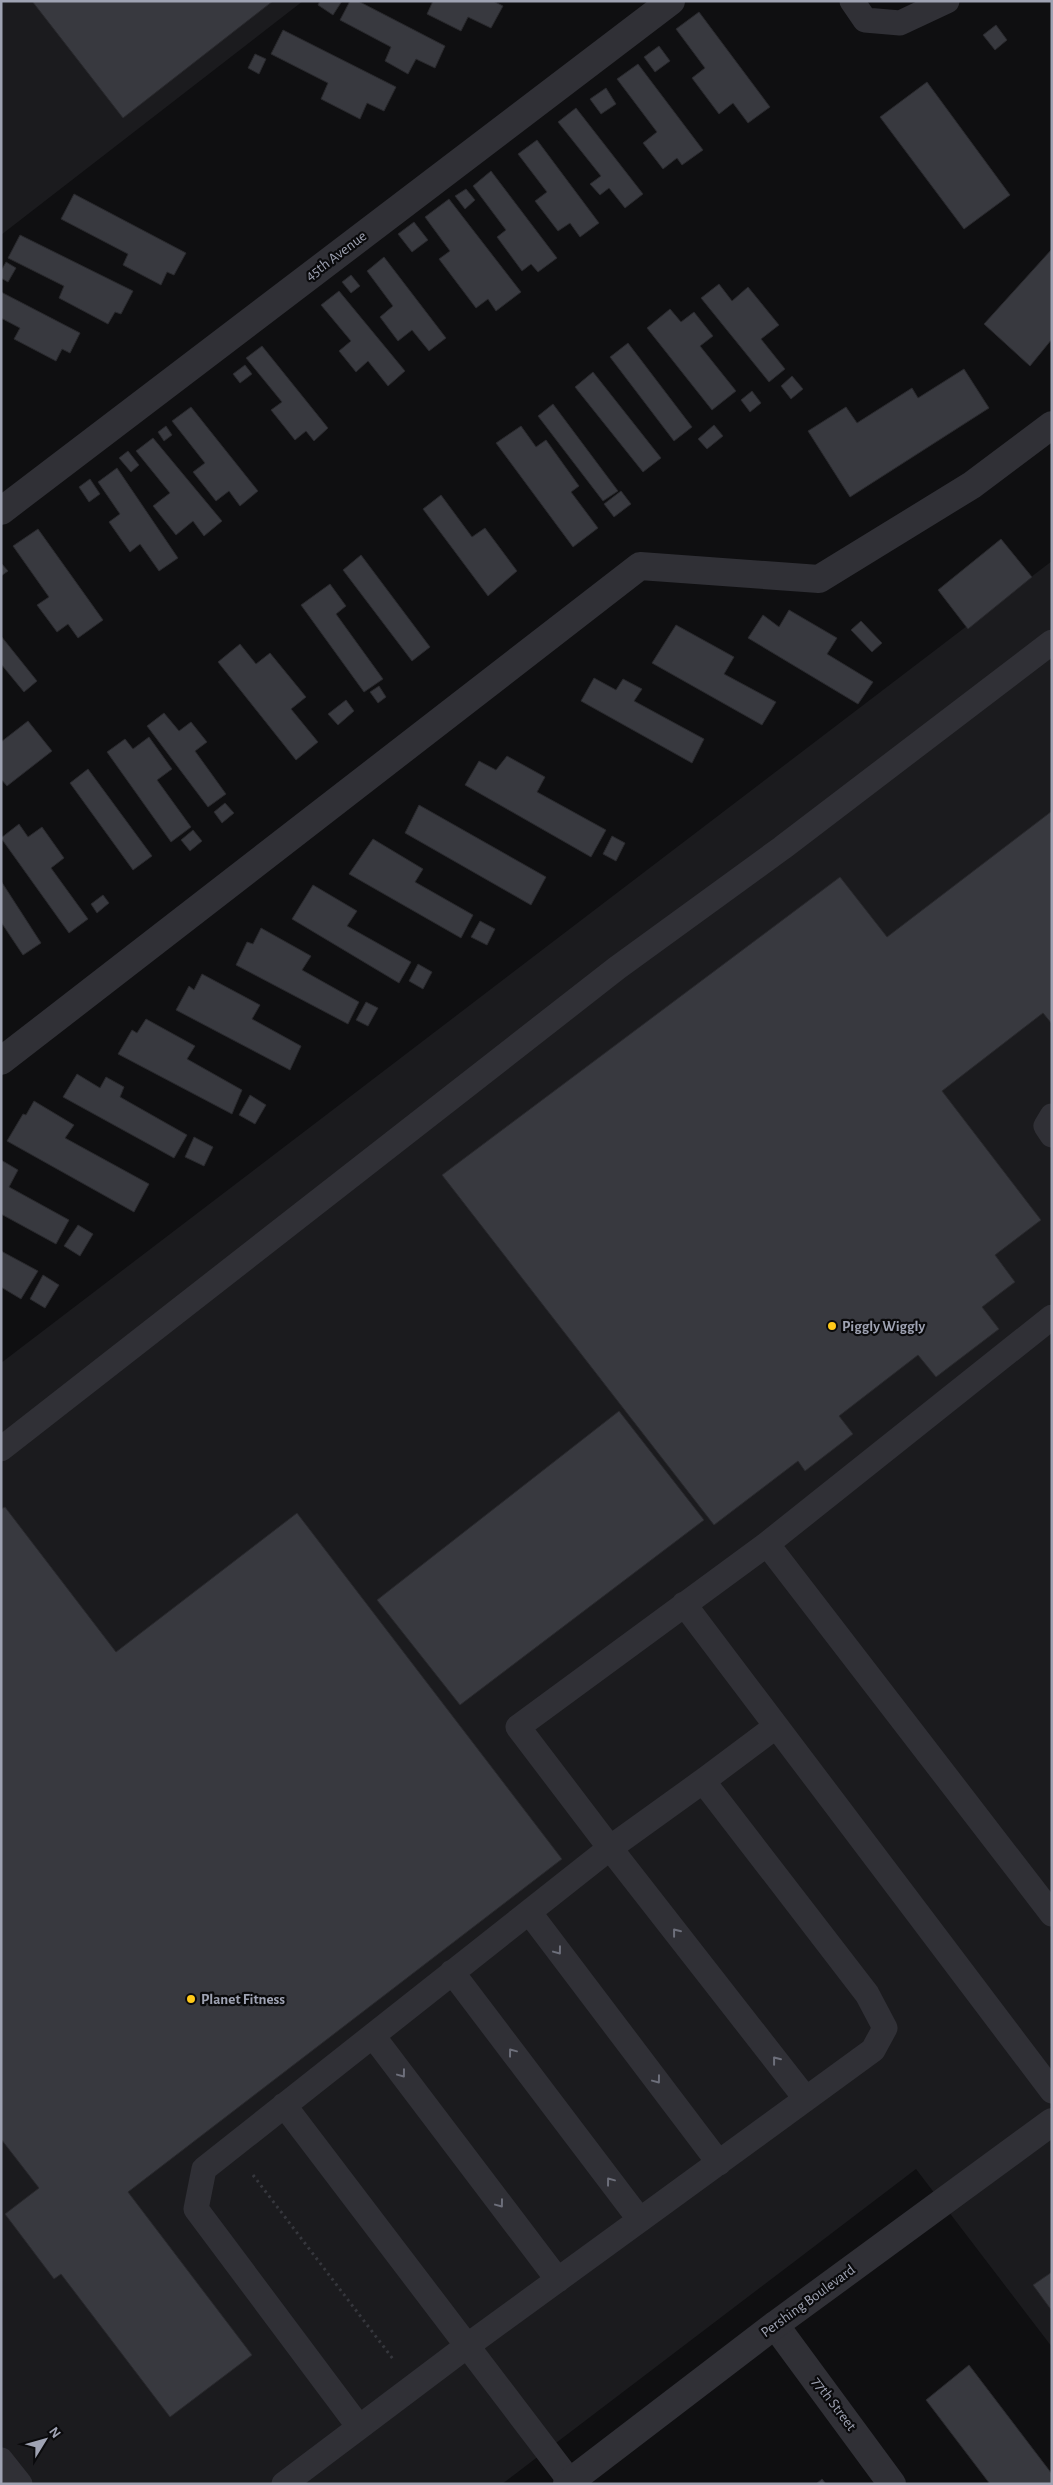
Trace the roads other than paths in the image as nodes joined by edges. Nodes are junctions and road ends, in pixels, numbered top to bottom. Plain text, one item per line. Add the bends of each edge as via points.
1 (672, 1) edge
2 (852, 1) edge
3 (947, 1) edge
4 (1052, 425) edge
5 (1, 510) edge
6 (1052, 642) edge
7 (1, 1061) edge
8 (1052, 1116) edge
9 (1052, 1135) edge
10 (1052, 1317) edge
11 (1, 1449) edge
12 (768, 1544) junction
13 (684, 1604) junction
14 (775, 1727) junction
15 (703, 1781) junction
16 (610, 1848) junction
17 (529, 1912) junction
18 (1052, 1914) edge
19 (452, 1972) junction
20 (373, 2036) junction
21 (1052, 2091) edge
22 (806, 2099) junction
23 (284, 2105) junction
24 (1052, 2122) edge
25 (719, 2163) junction
26 (640, 2220) junction
27 (558, 2280) junction
28 (775, 2325) junction
29 (467, 2346) junction
30 (359, 2427) junction
31 (1, 2460) edge
32 (568, 2482) edge
33 (20, 2484) edge
34 (284, 2484) edge
35 (892, 2484) edge

1 - 5 street, 45th Avenue
2 - 3 lane via 865,20 900,23
4 - 7 street via 972,485 819,579 640,566
6 - 11 lane via 782,848 617,968
8 - 9 lane via 1046,1126
10 - 12 lane
12 - 13 lane
12 - 18 lane
13 - 14 lane
13 - 16 lane via 518,1727
14 - 15 lane
14 - 21 lane
15 - 16 lane
15 - 22 lane via 867,1994 885,2028 874,2050
16 - 17 lane
22 -> 16 lane
17 - 19 lane
17 -> 25 lane
19 - 20 lane
26 -> 19 lane
20 - 23 lane
20 -> 27 lane
22 - 25 lane
23 - 29 lane
23 - 30 lane via 204,2169 196,2209
24 - 28 street, Pershing Boulevard
25 - 26 lane
26 - 27 lane
27 - 29 lane
28 - 32 street, Pershing Boulevard
28 - 35 street, 77th Street
29 - 30 lane
29 - 32 lane
30 - 34 lane
31 - 33 lane

